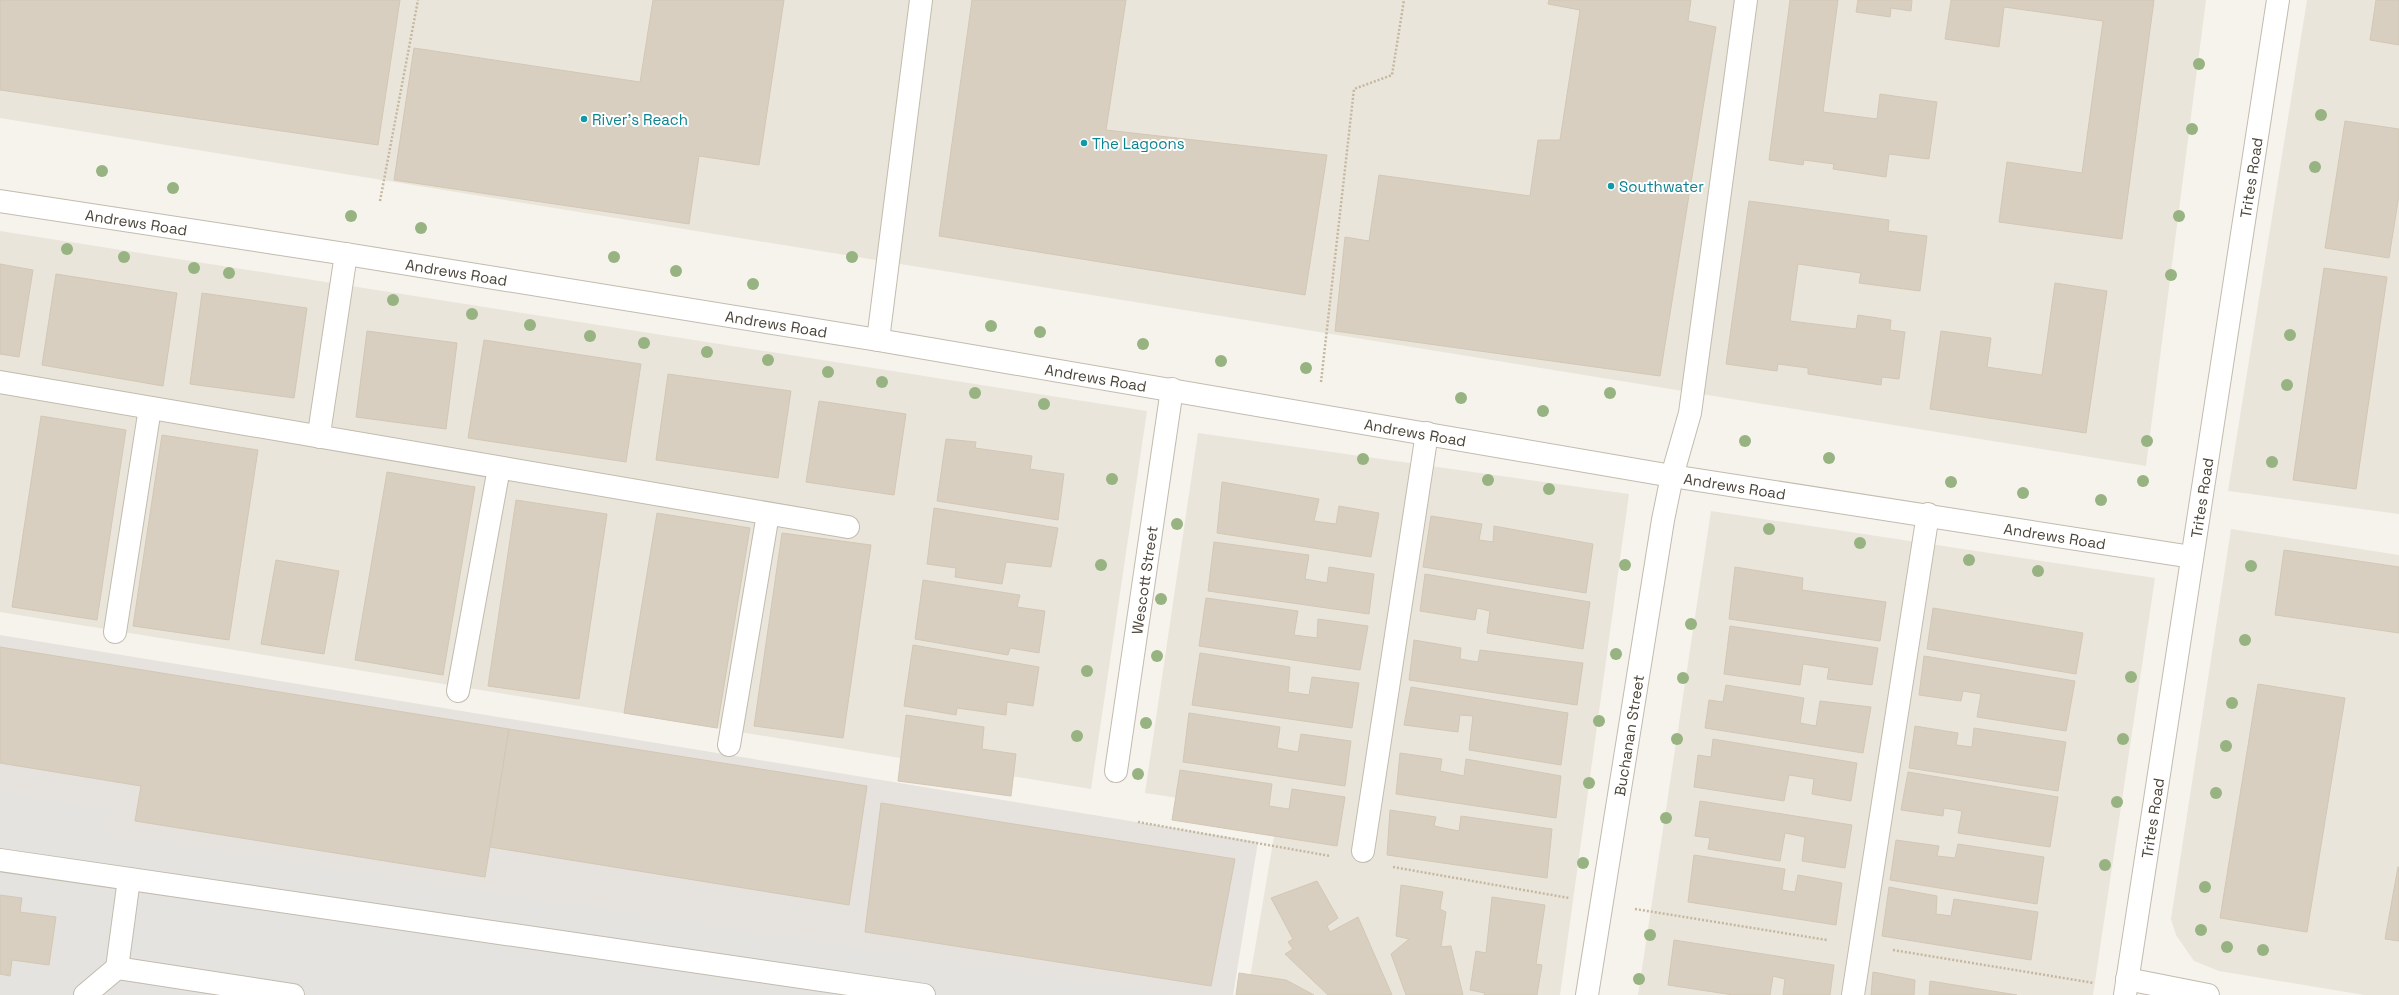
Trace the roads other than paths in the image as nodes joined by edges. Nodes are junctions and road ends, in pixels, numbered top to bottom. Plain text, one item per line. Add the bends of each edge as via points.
1 (921, 0) edge
2 (1746, 0) edge
3 (2278, 0) edge
4 (0, 202) edge
5 (346, 254) junction
6 (878, 340) junction
7 (0, 382) edge
8 (1172, 389) junction
9 (150, 408) junction
10 (1426, 433) junction
11 (320, 437) junction
12 (499, 468) junction
13 (1672, 476) junction
14 (768, 514) junction
15 (1928, 514) junction
16 (848, 527) dead end
17 (2192, 557) junction
18 (115, 632) dead end
19 (458, 691) dead end
20 (729, 745) dead end
21 (1116, 771) dead end
22 (1363, 851) dead end
23 (0, 860) edge
24 (130, 879) junction
25 (117, 968) junction
26 (2126, 988) edge
27 (85, 995) edge
28 (294, 995) edge
29 (924, 995) edge
30 (1586, 995) edge
31 (1853, 995) edge
32 (2208, 995) edge

1 - 6 street
2 - 13 street, Buchanan Street via 1690,413
3 - 17 street, Trites Road
4 - 5 street, Andrews Road
5 - 6 street, Andrews Road
5 - 11 street
6 - 8 street, Andrews Road
7 - 9 street
8 - 10 street, Andrews Road
8 - 21 street, Wescott Street
9 - 11 street
9 - 18 street
10 - 13 street, Andrews Road
10 - 22 street
11 - 12 street
12 - 14 street
12 - 19 street
13 - 15 street, Andrews Road
13 - 30 street, Buchanan Street
14 - 16 street
14 - 20 street
15 - 17 street, Andrews Road
15 - 31 street
17 - 26 street, Trites Road
23 - 24 street
24 - 25 street
24 - 29 street
25 - 27 street
25 - 28 street
26 - 32 street

